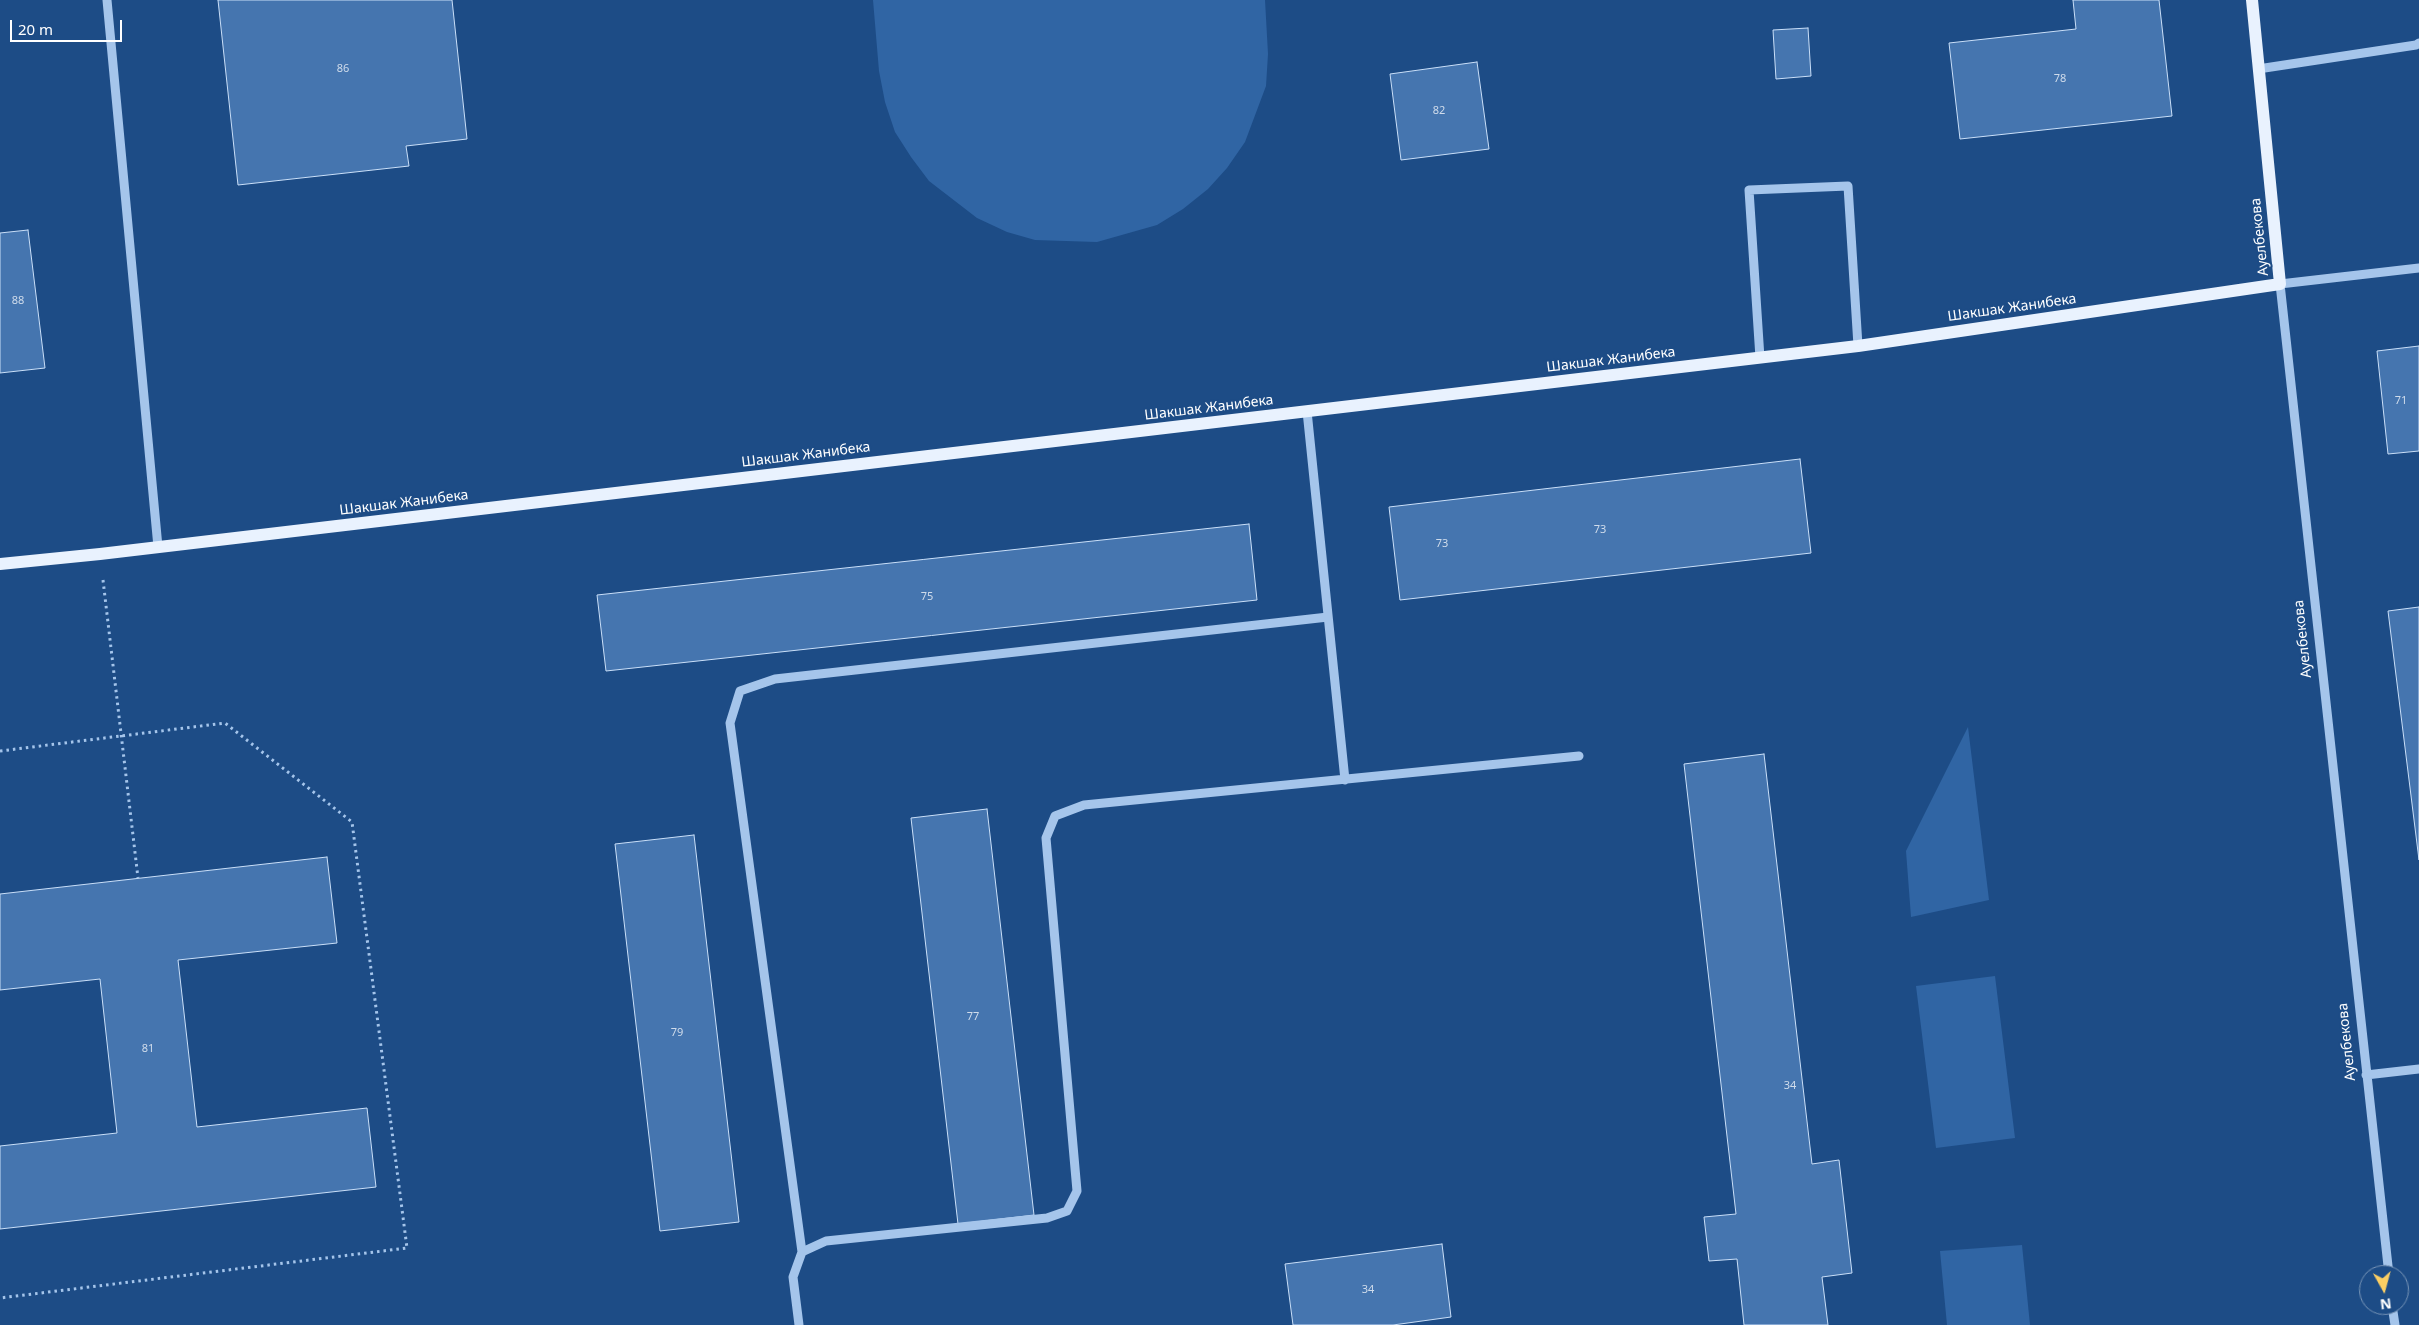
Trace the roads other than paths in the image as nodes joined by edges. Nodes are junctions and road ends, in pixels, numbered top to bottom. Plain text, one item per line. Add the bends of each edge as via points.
1 (107, 0) edge
2 (2252, 0) edge
3 (2419, 43) edge
4 (2258, 69) junction
5 (2419, 268) edge
6 (2280, 284) junction
7 (1858, 346) junction
8 (1760, 358) junction
9 (1307, 411) junction
10 (158, 547) junction
11 (0, 564) edge
12 (1328, 617) junction
13 (1579, 756) dead end
14 (1345, 780) junction
15 (2419, 1069) edge
16 (2366, 1075) junction
17 (802, 1252) junction
18 (2388, 1265) edge
19 (799, 1325) edge

1 - 10 street
2 - 4 main road, Ауелбекова
3 - 4 street
4 - 6 main road, Ауелбекова
5 - 6 street, Шакшак Жанибека
6 - 7 main road, Шакшак Жанибека
6 - 16 street, Ауелбекова
7 - 8 main road, Шакшак Жанибека
7 - 8 street via 1848,186 1749,190
8 - 9 main road, Шакшак Жанибека
9 - 10 main road, Шакшак Жанибека
9 - 12 street
10 - 11 main road, Шакшак Жанибека
12 - 14 street
12 - 17 street via 775,679 740,692 730,723
13 - 14 street
14 - 17 street via 1084,804 1055,816 1046,838 1077,1191 1068,1211 1047,1218 826,1240
15 - 16 street
16 - 18 street, Ауелбекова
17 - 19 street via 793,1277

